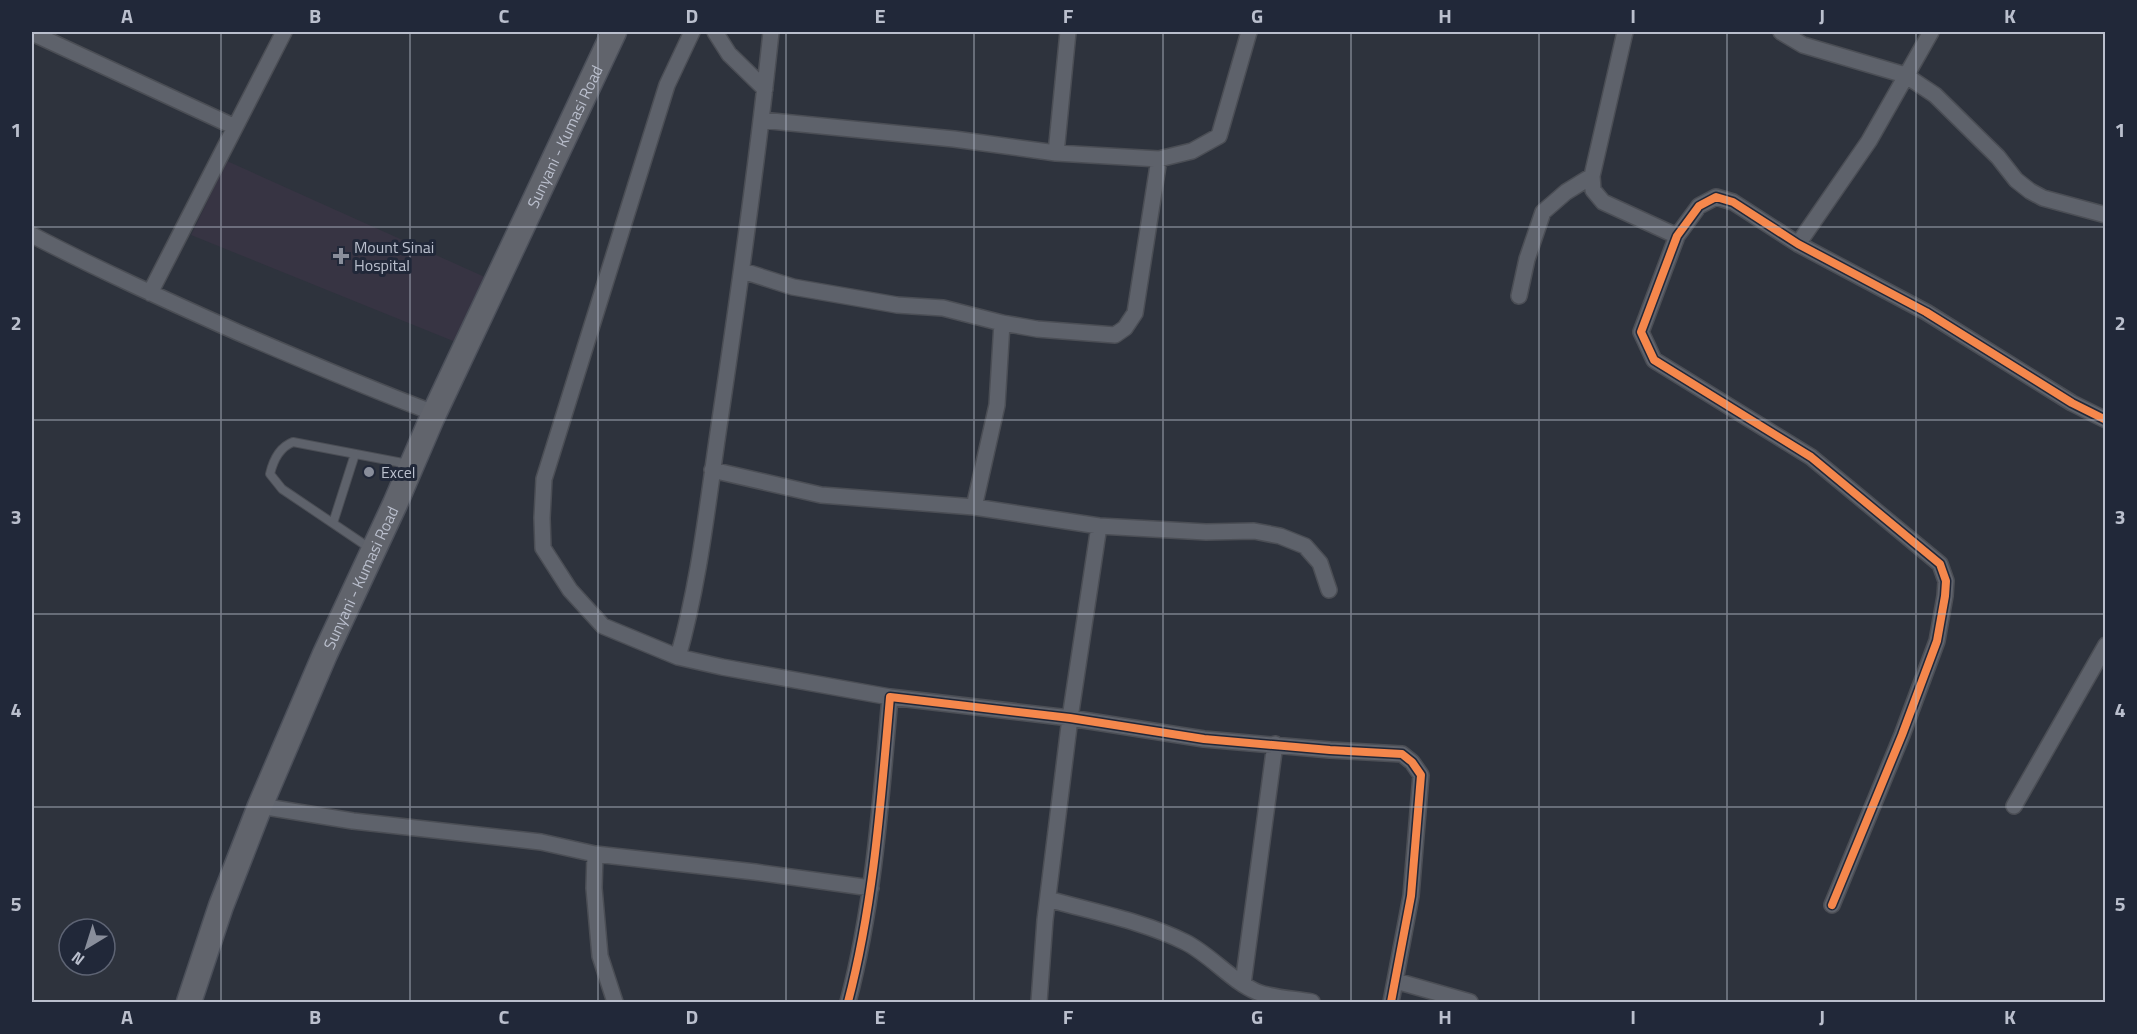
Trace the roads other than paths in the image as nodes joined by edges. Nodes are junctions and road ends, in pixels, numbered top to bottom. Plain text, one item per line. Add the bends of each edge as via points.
1 (285, 32) edge
2 (614, 32) edge
3 (692, 32) edge
4 (715, 32) edge
5 (771, 32) edge
6 (1068, 32) edge
7 (1249, 32) edge
8 (1625, 32) edge
9 (1781, 32) edge
10 (1931, 32) edge
11 (32, 33) edge
12 (1905, 75) junction
13 (765, 89) junction
14 (761, 120) junction
15 (235, 127) junction
16 (1056, 153) junction
17 (1159, 159) junction
18 (1592, 176) junction
19 (2106, 215) edge
20 (32, 235) edge
21 (1677, 236) junction
22 (1798, 244) junction
23 (743, 272) junction
24 (150, 293) junction
25 (1519, 296) dead end
26 (1002, 323) junction
27 (434, 413) junction
28 (2106, 420) edge
29 (355, 454) junction
30 (412, 465) junction
31 (712, 470) junction
32 (974, 507) junction
33 (333, 523) junction
34 (1099, 526) junction
35 (374, 550) junction
36 (1329, 590) dead end
37 (2106, 645) edge
38 (678, 657) junction
39 (890, 697) junction
40 (1070, 718) junction
41 (1275, 744) junction
42 (260, 806) junction
43 (2014, 806) dead end
44 (595, 854) junction
45 (871, 888) junction
46 (1048, 899) junction
47 (1832, 905) dead end
48 (1396, 981) junction
49 (1243, 984) junction
50 (189, 1002) edge
51 (615, 1002) edge
52 (848, 1002) edge
53 (1039, 1002) edge
54 (1312, 1002) edge
55 (1391, 1002) edge
56 (1470, 1002) edge

1 - 15 street
2 - 27 main road, Sunyani - Kumasi Road
3 - 38 street via 667,85 544,479 542,518 543,548 570,590 603,626
4 - 13 street via 729,54
5 - 13 street
6 - 16 street
7 - 17 street via 1219,136 1192,151
8 - 18 street
9 - 12 street via 1803,45
10 - 12 street
11 - 15 street
12 - 19 street via 1935,95 2030,191
12 - 22 street via 1869,141
13 - 14 street
14 - 16 street
14 - 23 street
15 - 24 street
16 - 17 street
17 - 26 street via 1135,313 1125,328 1114,335
18 - 21 street via 1593,190 1603,202
18 - 25 street via 1543,212
20 - 24 street
21 - 22 street via 1699,206 1716,197 1733,202
21 - 47 street via 1641,332 1654,360 1811,457 1940,564 1946,580 1937,641
22 - 28 street via 1926,312
23 - 26 street via 793,287 897,305 943,308
23 - 31 street
24 - 27 street via 369,389
26 - 32 street via 997,405
27 - 30 main road, Sunyani - Kumasi Road
29 - 30 lane
29 - 33 lane
29 - 33 lane via 293,442 285,445 271,469 270,474 282,489
30 - 35 main road, Sunyani - Kumasi Road
31 - 32 street via 821,495
31 - 38 street via 704,534
32 - 34 street
33 - 35 lane
34 - 36 street via 1254,531 1280,536 1305,546 1320,563
34 - 40 street
35 - 42 main road, Sunyani - Kumasi Road
37 - 43 street
38 - 39 street
39 - 40 street
39 - 45 street
40 - 41 street via 1204,739
40 - 46 street
41 - 48 street via 1402,754 1421,776 1411,896
41 - 49 street
42 - 44 street via 353,821 541,842
42 - 50 main road, Sunyani - Kumasi Road
44 - 45 street
44 - 51 street via 600,956
45 - 52 street via 861,955
46 - 49 street via 1186,942
46 - 53 street
48 - 55 street
48 - 56 street
49 - 54 street via 1259,992

